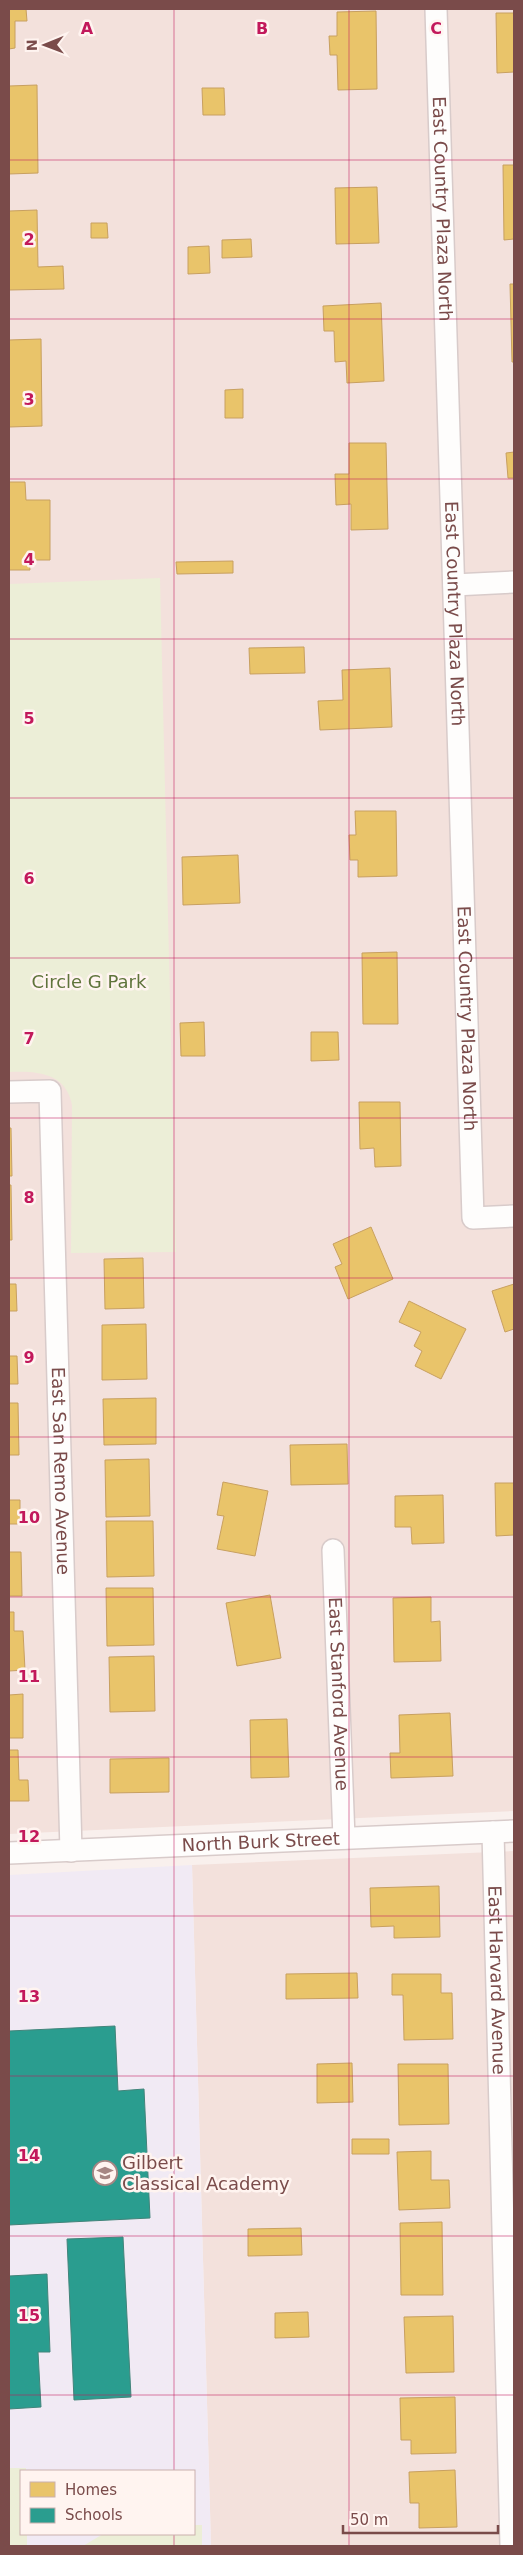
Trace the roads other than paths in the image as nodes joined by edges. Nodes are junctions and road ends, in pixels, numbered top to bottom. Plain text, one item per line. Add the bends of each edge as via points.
1 (436, 9) edge
2 (514, 582) edge
3 (454, 585) junction
4 (9, 1092) edge
5 (514, 1216) edge
6 (333, 1550) dead end
7 (514, 1831) edge
8 (493, 1832) junction
9 (344, 1838) junction
10 (71, 1851) junction
11 (9, 1854) edge
12 (511, 2546) edge

1 - 3 street, East Country Plaza North
2 - 3 street
3 - 5 street, East Country Plaza North via 473,1218
4 - 10 street, East San Remo Avenue via 50,1091
6 - 9 street, East Stanford Avenue
7 - 8 street, North Burk Street
8 - 9 street, North Burk Street
8 - 12 street, East Harvard Avenue
9 - 10 street, North Burk Street
10 - 11 street, North Burk Street

